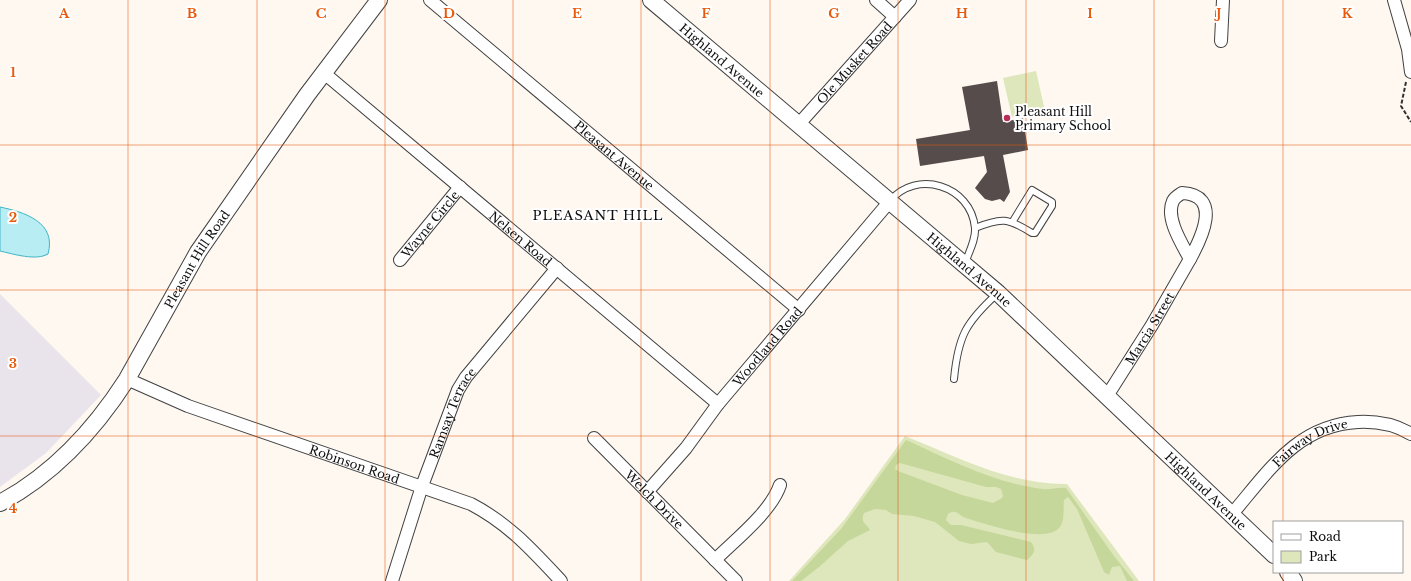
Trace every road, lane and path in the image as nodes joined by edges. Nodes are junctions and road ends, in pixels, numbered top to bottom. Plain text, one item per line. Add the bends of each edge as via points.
1 (379, 0) edge
2 (430, 0) edge
3 (651, 0) edge
4 (876, 0) edge
5 (910, 0) edge
6 (1222, 0) edge
7 (1394, 0) edge
8 (895, 17) junction
9 (1221, 40) dead end
10 (324, 73) junction
11 (1408, 76) edge
12 (1411, 122) edge
13 (798, 125) junction
14 (460, 187) junction
15 (890, 201) junction
16 (1013, 221) junction
17 (975, 228) junction
18 (1190, 259) junction
19 (400, 260) dead end
20 (964, 264) junction
21 (557, 268) junction
22 (998, 293) junction
23 (799, 310) junction
24 (127, 379) junction
25 (954, 379) dead end
26 (1107, 396) junction
27 (718, 404) junction
28 (1411, 434) edge
29 (594, 438) dead end
30 (780, 485) dead end
31 (422, 486) junction
32 (647, 492) junction
33 (0, 503) edge
34 (1232, 514) junction
35 (1273, 553) edge
36 (715, 560) junction
37 (392, 581) edge
38 (562, 581) edge
39 (736, 581) edge

1 - 10 street, Pleasant Hill Road
2 - 23 street, Pleasant Avenue
3 - 13 street, Highland Avenue
4 - 8 street
5 - 8 street, Ole Musket Road
6 - 9 street
7 - 11 street via 1408,49
8 - 13 street, Ole Musket Road
10 - 14 street, Nelsen Road
10 - 24 street, Pleasant Hill Road via 198,252
11 - 12 path via 1400,106
13 - 15 street, Highland Avenue
14 - 19 street, Wayne Circle
14 - 21 street, Nelsen Road
15 - 17 lane via 900,191 913,186 945,188 956,192 966,203
15 - 20 street, Highland Avenue
15 - 23 street, Woodland Road
16 - 16 lane via 1035,233 1052,202 1032,190
16 - 17 lane via 995,222
17 - 20 lane
18 - 18 street, Marcia Street via 1204,231 1206,214 1200,199 1193,193 1182,193 1174,199 1172,218
18 - 26 street, Marcia Street
20 - 22 street, Highland Avenue
21 - 27 street, Nelsen Road
21 - 31 street, Ramsay Terrace via 462,382 450,407
22 - 25 lane via 975,314 966,327 956,357
22 - 26 street, Highland Avenue
23 - 27 street, Woodland Road
24 - 31 street, Robinson Road via 196,408
24 - 33 street, Pleasant Hill Road via 74,446 38,478
26 - 34 street, Highland Avenue
27 - 32 street, Woodland Road via 700,432
28 - 34 street, Fairway Drive via 1394,426 1372,421 1348,422 1324,428 1301,440 1282,456
29 - 32 street, Welch Drive
30 - 36 street via 758,517
31 - 37 street, Ramsay Terrace
31 - 38 street, Robinson Road via 471,504 500,521
32 - 36 street, Welch Drive
34 - 35 street, Highland Avenue
36 - 39 street, Welch Drive

